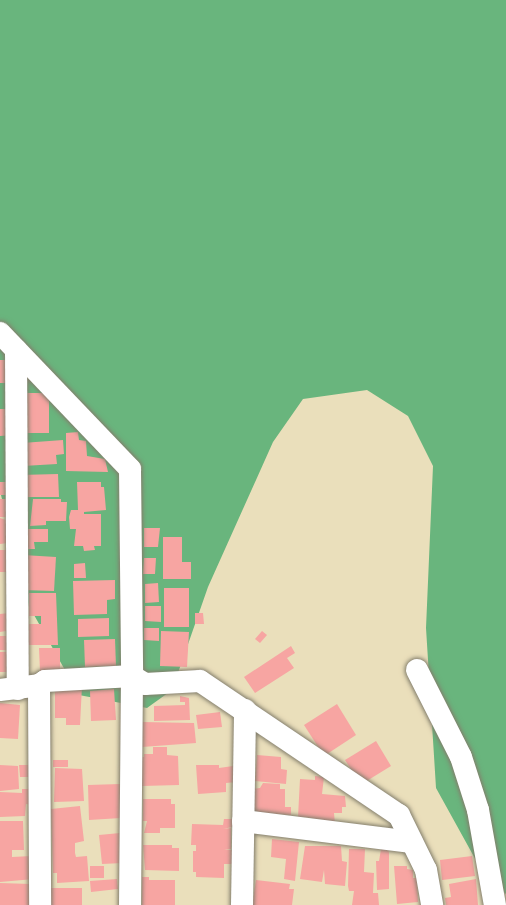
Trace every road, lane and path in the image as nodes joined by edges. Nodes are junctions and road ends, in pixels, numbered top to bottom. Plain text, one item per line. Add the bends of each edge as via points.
1 (0, 333) edge
2 (16, 350) junction
3 (417, 670) dead end
4 (132, 676) junction
5 (19, 688) edge
6 (245, 710) junction
7 (243, 821) junction
8 (412, 842) junction
9 (40, 905) edge
10 (130, 905) edge
11 (242, 905) edge
12 (432, 905) edge
13 (495, 905) edge

1 - 2 street
2 - 4 street via 130,470
2 - 5 street
3 - 13 street via 461,757 478,810
4 - 5 street via 45,681
4 - 6 street via 145,684 200,681
4 - 10 street
5 - 9 street
6 - 7 street
6 - 8 street via 399,815
7 - 8 street
7 - 11 street
8 - 12 street via 426,870

